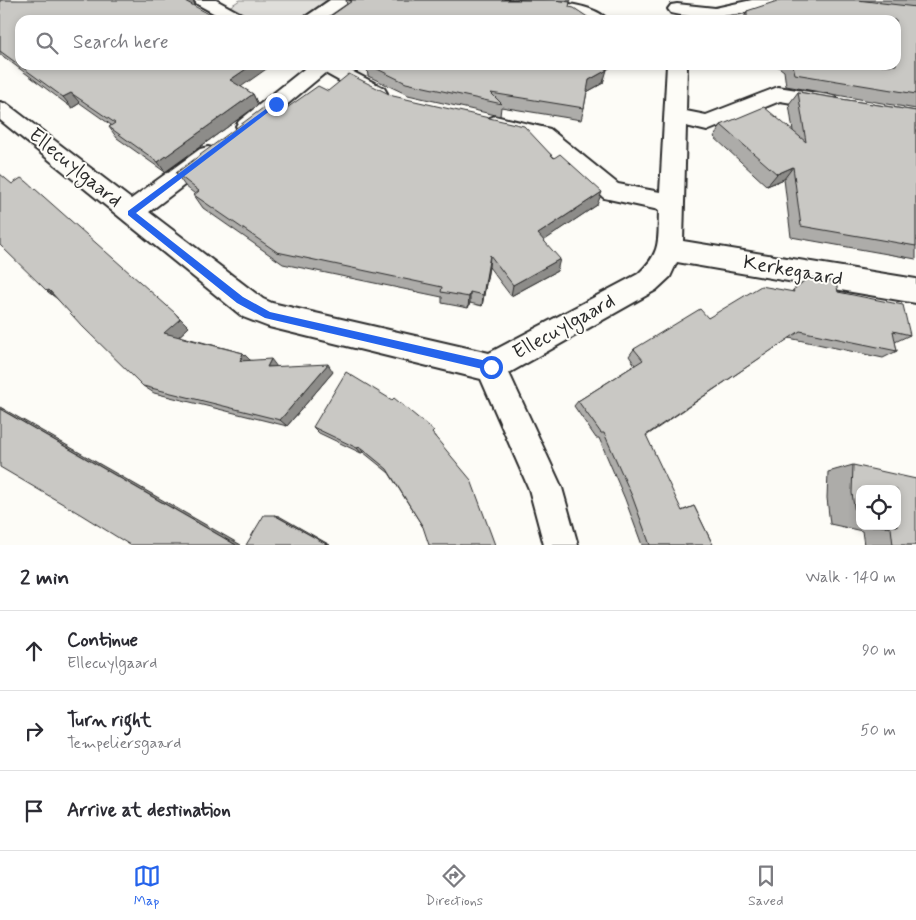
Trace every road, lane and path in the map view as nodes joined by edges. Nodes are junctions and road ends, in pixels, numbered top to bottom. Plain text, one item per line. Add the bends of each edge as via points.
1 (343, 0) edge
2 (513, 0) edge
3 (778, 0) edge
4 (216, 2) edge
5 (677, 10) edge
6 (233, 15) edge
7 (318, 15) edge
8 (591, 15) edge
9 (318, 70) edge
10 (334, 70) edge
11 (677, 70) edge
12 (394, 100) edge
13 (847, 105) edge
14 (0, 109) edge
15 (676, 117) junction
16 (476, 120) edge
17 (671, 203) junction
18 (130, 213) junction
19 (670, 250) junction
20 (916, 292) edge
21 (491, 367) junction
22 (562, 545) edge

1 - 7 street
2 - 8 street via 583,10
3 - 5 street via 715,13
4 - 6 street
9 - 18 street
10 - 12 street
11 - 15 street, Ellecuylgaard
13 - 15 street via 778,94 707,123
14 - 18 street, Ellecuylgaard
15 - 17 street, Ellecuylgaard
16 - 17 street via 542,135 612,192
17 - 19 street, Ellecuylgaard
18 - 21 street, Ellecuylgaard via 240,300 268,315
19 - 20 street, Kerkegaard
19 - 21 street, Ellecuylgaard via 662,269 647,282
21 - 22 street via 545,488

